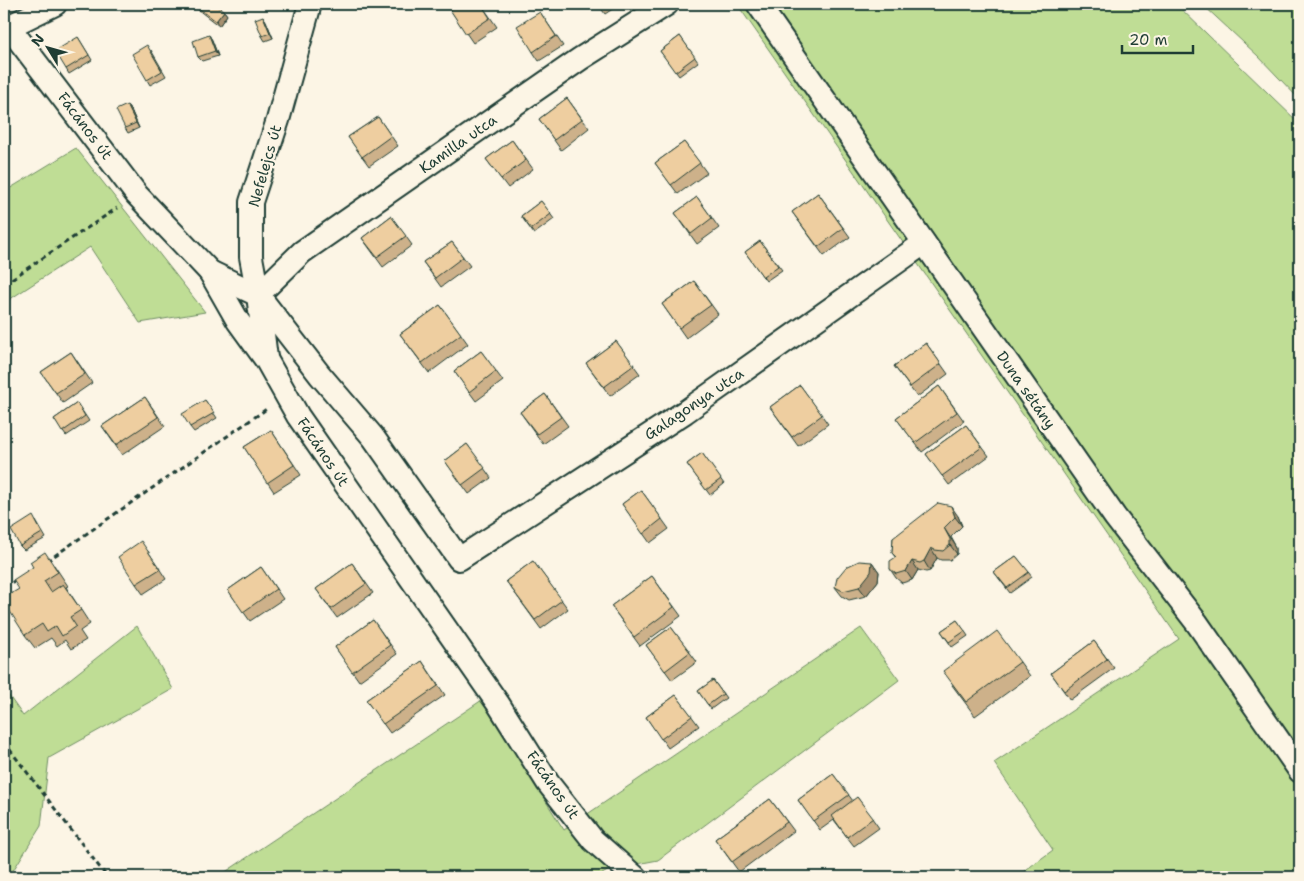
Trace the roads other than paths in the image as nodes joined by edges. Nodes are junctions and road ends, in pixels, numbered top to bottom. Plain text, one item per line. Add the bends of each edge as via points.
1 (55, 4) edge
2 (310, 4) edge
3 (667, 4) edge
4 (758, 4) edge
5 (7, 28) edge
6 (924, 243) junction
7 (210, 272) junction
8 (258, 295) junction
9 (267, 361) junction
10 (1300, 771) edge
11 (636, 877) edge

1 - 5 street
2 - 8 street, Nefelejcs út via 251,202 251,257
3 - 8 street, Kamilla utca via 580,59 302,252
4 - 6 street, Duna sétány
5 - 7 street, Fácános út via 137,195
6 - 8 street, Galagonya utca via 685,412 459,559 373,437
6 - 10 street, Duna sétány via 1115,518 1196,623
7 - 8 street
7 - 9 street, Fácános út via 238,321
8 - 9 street, Nefelejcs út
9 - 11 street, Fácános út via 298,416 499,705 548,783 593,840

